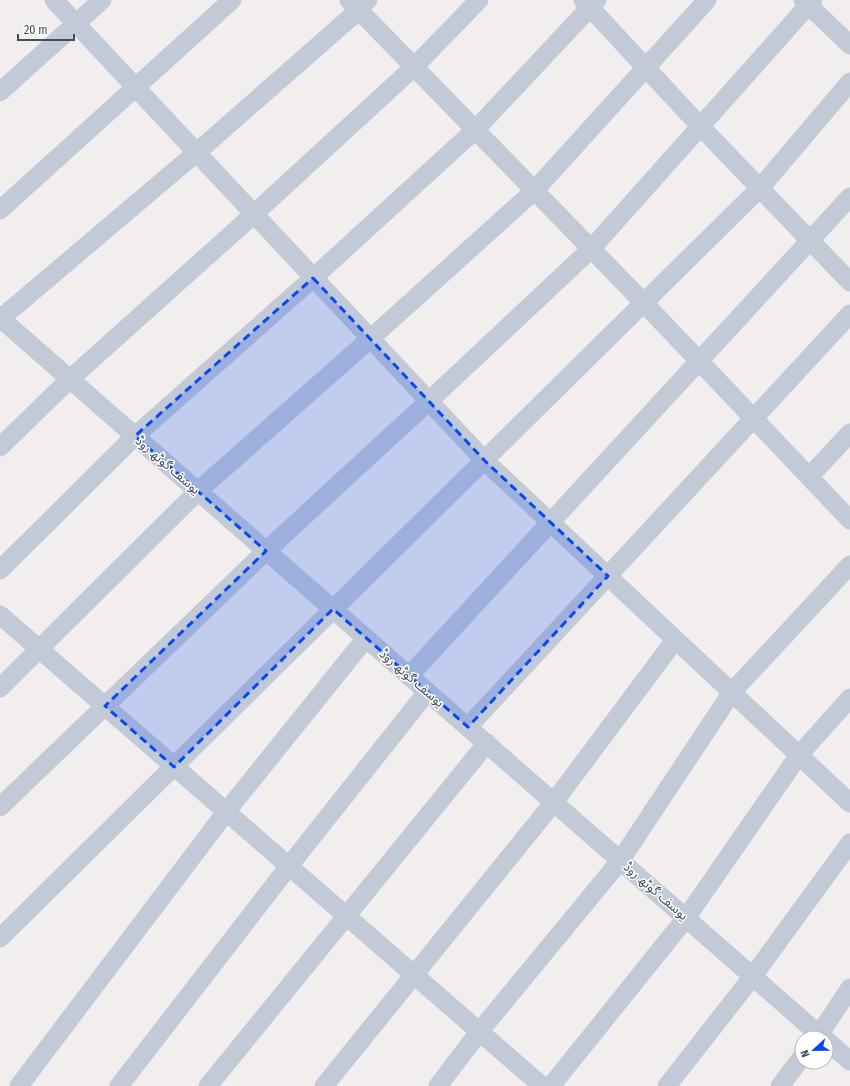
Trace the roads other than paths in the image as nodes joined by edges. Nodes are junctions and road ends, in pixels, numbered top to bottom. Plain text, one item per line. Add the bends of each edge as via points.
1 (54, 0) edge
2 (102, 0) edge
3 (232, 0) edge
4 (479, 0) edge
5 (707, 0) edge
6 (808, 2) edge
7 (359, 3) edge
8 (590, 3) edge
9 (76, 23) junction
10 (850, 45) edge
11 (414, 67) junction
12 (646, 68) junction
13 (850, 82) edge
14 (135, 88) junction
15 (0, 92) edge
16 (700, 126) junction
17 (475, 130) junction
18 (196, 153) junction
19 (760, 188) junction
20 (534, 191) junction
21 (850, 197) edge
22 (4, 200) edge
23 (254, 214) junction
24 (810, 240) junction
25 (591, 249) junction
26 (313, 278) junction
27 (850, 282) edge
28 (644, 303) junction
29 (850, 314) edge
30 (0, 319) edge
31 (370, 339) junction
32 (699, 361) junction
33 (70, 380) junction
34 (429, 401) junction
35 (753, 418) junction
36 (850, 433) edge
37 (135, 436) junction
38 (0, 447) edge
39 (485, 461) junction
40 (809, 477) junction
41 (198, 491) junction
42 (850, 520) edge
43 (550, 523) junction
44 (266, 551) junction
45 (850, 565) edge
46 (0, 570) edge
47 (608, 576) junction
48 (333, 609) junction
49 (0, 615) edge
50 (366, 638) junction
51 (675, 640) junction
52 (40, 649) junction
53 (409, 676) junction
54 (0, 688) edge
55 (427, 692) junction
56 (732, 692) junction
57 (850, 698) edge
58 (105, 706) junction
59 (468, 727) junction
60 (486, 743) junction
61 (799, 755) junction
62 (174, 767) junction
63 (554, 802) junction
64 (850, 803) edge
65 (0, 807) edge
66 (226, 812) junction
67 (850, 843) edge
68 (620, 861) junction
69 (289, 866) junction
70 (346, 916) junction
71 (686, 918) junction
72 (0, 938) edge
73 (414, 974) junction
74 (753, 976) junction
75 (850, 988) edge
76 (812, 1030) edge
77 (826, 1030) edge
78 (479, 1032) junction
79 (834, 1048) edge
80 (850, 1061) edge
81 (794, 1068) edge
82 (18, 1086) edge
83 (119, 1086) edge
84 (208, 1086) edge
85 (324, 1086) edge
86 (438, 1086) edge
87 (542, 1086) edge
88 (551, 1086) edge
89 (667, 1086) edge
90 (780, 1086) edge

1 - 9 street
2 - 9 street
3 - 14 street
4 - 11 street
5 - 12 street
6 - 10 street
6 - 16 street
7 - 11 street
7 - 18 street
8 - 12 street
8 - 17 street
9 - 14 street
9 - 15 street
11 - 17 street
11 - 23 street
12 - 16 street
12 - 20 street
13 - 19 street
14 - 18 street
14 - 22 street
16 - 19 street
16 - 25 street
17 - 20 street
17 - 26 street
18 - 23 street
18 - 30 street
19 - 24 street
19 - 28 street
20 - 25 street
20 - 31 street
21 - 24 street
23 - 26 street
23 - 33 street
24 - 27 street
24 - 32 street
25 - 28 street
25 - 34 street
26 - 31 street
26 - 37 street
28 - 32 street
28 - 39 street
29 - 35 street
30 - 33 street, یوسف گوٹھ روڈ
31 - 34 street
31 - 41 street
32 - 35 street
32 - 43 street
33 - 37 street, یوسف گوٹھ روڈ
33 - 38 street
34 - 39 street
34 - 44 street
35 - 40 street
35 - 47 street
36 - 40 street
37 - 41 street, یوسف گوٹھ روڈ
37 - 46 street
39 - 43 street
39 - 48 street
40 - 42 street
41 - 44 street, یوسف گوٹھ روڈ
41 - 52 street
43 - 47 street
43 - 53 street
44 - 48 street, یوسف گوٹھ روڈ
44 - 58 street
45 - 56 street
47 - 51 street
47 - 59 street
48 - 50 street, یوسف گوٹھ روڈ
48 - 62 street
49 - 52 street
50 - 53 street, یوسف گوٹھ روڈ
50 - 66 street
51 - 56 street
51 - 63 street
52 - 54 street
52 - 58 street
53 - 55 street, یوسف گوٹھ روڈ
55 - 59 street, یوسف گوٹھ روڈ
55 - 69 street
56 - 61 street
56 - 68 street
57 - 61 street
58 - 62 street
58 - 65 street
59 - 60 street, یوسف گوٹھ روڈ
60 - 63 street, یوسف گوٹھ روڈ
60 - 70 street
61 - 64 street
61 - 71 street
62 - 66 street
62 - 72 street
63 - 68 street, یوسف گوٹھ روڈ
63 - 73 street
66 - 69 street
66 - 82 street
67 - 74 street
68 - 71 street, یوسف گوٹھ روڈ
68 - 78 street
69 - 70 street
69 - 83 street
70 - 73 street
70 - 84 street
71 - 74 street, یوسف گوٹھ روڈ
71 - 88 street
73 - 78 street
73 - 85 street
74 - 76 street, یوسف گوٹھ روڈ
74 - 89 street
75 - 77 street
78 - 86 street
78 - 87 street
79 - 80 street, یوسف گوٹھ روڈ
81 - 90 street

